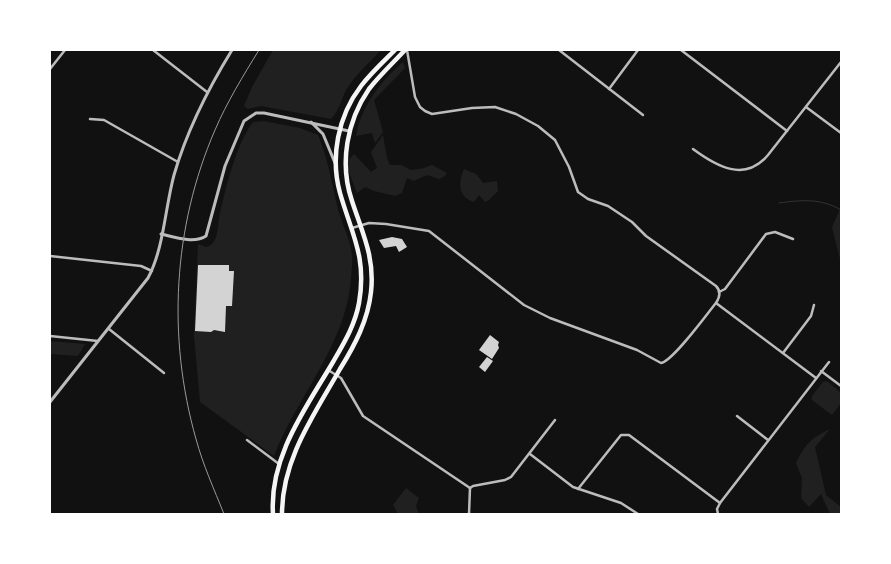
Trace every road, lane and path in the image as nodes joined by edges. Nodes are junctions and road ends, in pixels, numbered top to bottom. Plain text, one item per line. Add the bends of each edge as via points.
1 (65, 50) edge
2 (153, 50) edge
3 (232, 50) edge
4 (395, 50) edge
5 (406, 50) edge
6 (558, 50) edge
7 (638, 50) edge
8 (681, 50) edge
9 (841, 62) edge
10 (50, 69) edge
11 (609, 90) junction
12 (207, 92) junction
13 (806, 107) junction
14 (643, 115) dead end
15 (90, 119) dead end
16 (310, 122) junction
17 (340, 128) junction
18 (350, 131) junction
19 (787, 131) junction
20 (841, 133) edge
21 (693, 149) dead end
22 (178, 162) junction
23 (336, 164) junction
24 (361, 225) junction
25 (352, 228) junction
26 (161, 234) junction
27 (793, 239) dead end
28 (50, 256) edge
29 (152, 271) junction
30 (719, 292) junction
31 (716, 303) junction
32 (814, 305) dead end
33 (109, 329) junction
34 (50, 336) edge
35 (99, 341) junction
36 (783, 353) junction
37 (828, 362) dead end
38 (328, 370) junction
39 (821, 371) junction
40 (164, 373) dead end
41 (336, 376) junction
42 (816, 378) junction
43 (841, 386) edge
44 (50, 402) edge
45 (737, 416) dead end
46 (555, 420) dead end
47 (246, 440) dead end
48 (768, 440) junction
49 (530, 454) junction
50 (279, 464) junction
51 (470, 488) junction
52 (578, 489) junction
53 (720, 503) junction
54 (717, 513) edge
55 (273, 514) edge
56 (282, 514) edge
57 (468, 514) edge
58 (638, 514) edge

1 - 10 street
2 - 12 street
3 - 12 street
4 - 17 highway via 359,88
5 - 18 highway via 370,88
5 - 30 street via 415,97 425,111 432,114 495,107 538,126 555,140 570,167 578,192 632,222 646,236 716,286
6 - 11 street
7 - 11 street
8 - 19 street
9 - 13 street
11 - 14 street
12 - 22 street
13 - 19 street
13 - 20 street
15 - 22 street via 104,120
16 - 17 street
16 - 23 street via 324,134
16 - 26 street via 264,113 256,113 244,121 225,166 207,235 192,240
17 - 18 street
17 - 23 highway
18 - 24 highway via 346,176
19 - 21 street via 762,162 744,170 716,165
22 - 26 street
23 - 25 highway via 340,192
24 - 25 street
24 - 31 street via 386,224 429,231 524,305 622,344 659,363 666,362 675,353
24 - 41 highway via 371,260 371,291 362,328
25 - 38 highway via 361,265 361,291 350,331
26 - 29 street
27 - 30 street via 775,232 766,234 725,289
28 - 29 street via 141,266
29 - 33 street
30 - 31 street
31 - 36 street
32 - 36 street via 811,316
33 - 35 street
33 - 40 street
34 - 35 street
35 - 44 street
36 - 42 street
37 - 39 street
38 - 41 street
38 - 50 highway via 293,431
39 - 42 street
39 - 43 street
41 - 51 street via 341,378 363,416
41 - 56 highway via 291,459
42 - 48 street
45 - 48 street
46 - 49 street
47 - 50 street
48 - 53 street
49 - 51 street via 508,479
49 - 52 street
50 - 55 highway
51 - 57 street
52 - 53 street via 621,435 629,435
52 - 58 street via 621,503
53 - 54 street

